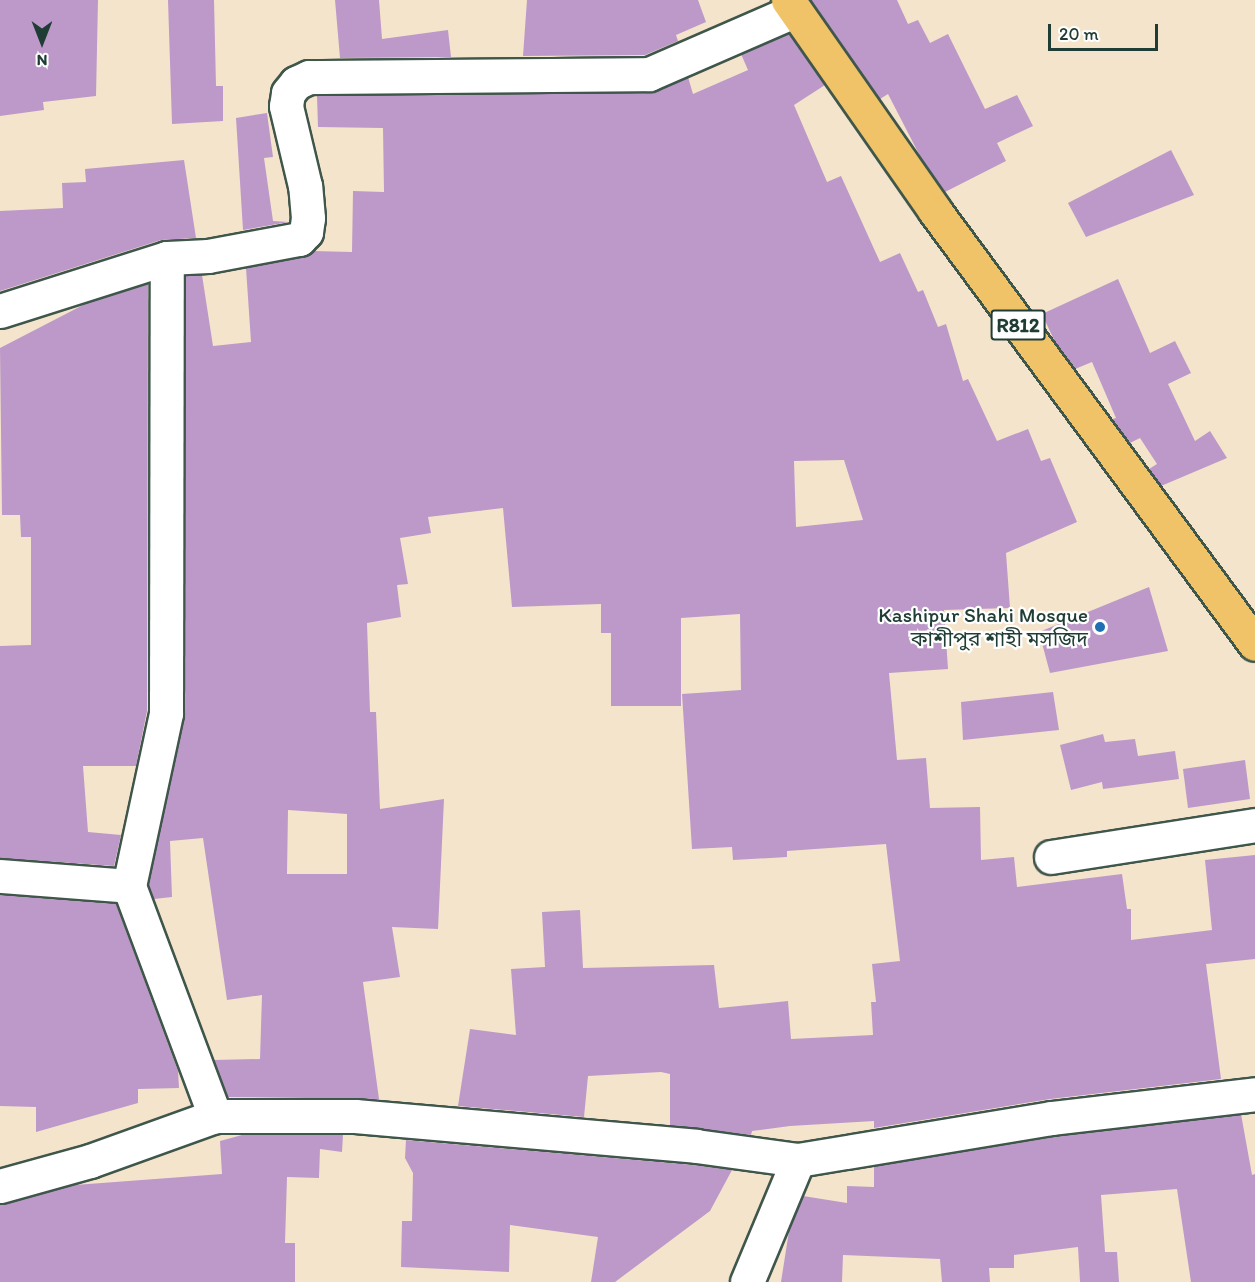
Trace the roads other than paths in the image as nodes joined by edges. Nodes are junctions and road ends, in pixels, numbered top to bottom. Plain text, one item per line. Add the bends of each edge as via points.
1 (791, 6) edge
2 (167, 258) junction
3 (0, 311) edge
4 (1255, 644) edge
5 (1255, 825) edge
6 (1051, 857) dead end
7 (0, 876) edge
8 (129, 886) junction
9 (1255, 1094) edge
10 (215, 1116) junction
11 (798, 1160) junction
12 (0, 1186) edge
13 (747, 1282) edge

1 - 2 street via 649,74 309,76 288,93 286,106 305,186 306,232 287,244
1 - 4 main road, R812 via 934,211
2 - 3 street
2 - 8 street via 166,713
5 - 6 street
7 - 8 street
8 - 10 street
9 - 11 street via 1052,1118
10 - 11 street via 355,1116 696,1146
10 - 12 street via 90,1161
11 - 13 street

